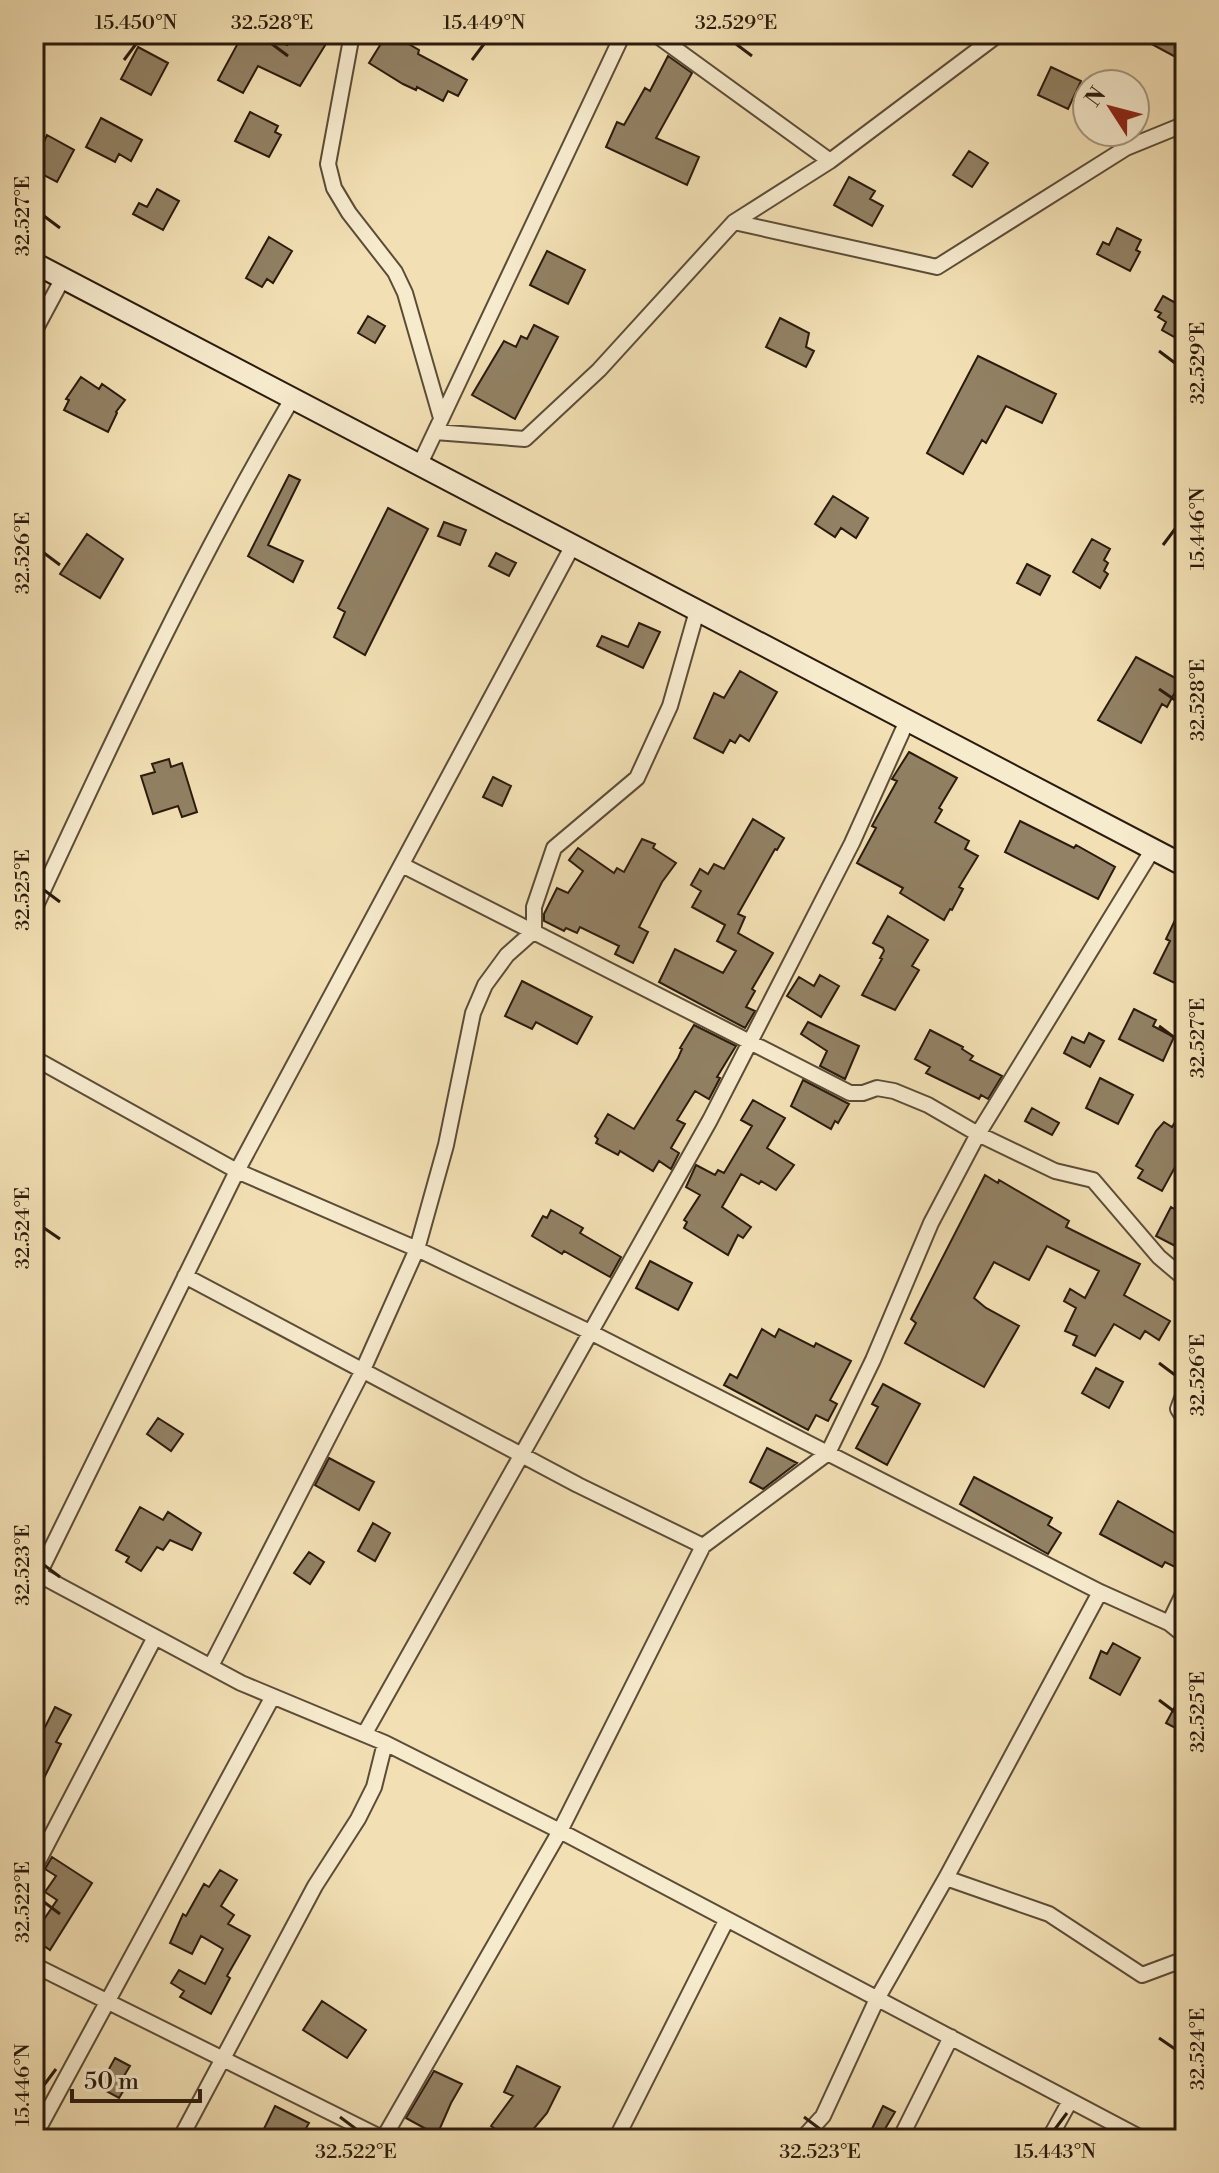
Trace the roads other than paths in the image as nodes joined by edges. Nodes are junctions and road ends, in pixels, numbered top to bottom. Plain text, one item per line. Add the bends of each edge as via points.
1 (352, 34) edge
2 (623, 34) edge
3 (655, 34) edge
4 (999, 34) edge
5 (1185, 124) edge
6 (830, 161) junction
7 (734, 222) junction
8 (34, 263) edge
9 (63, 278) junction
10 (34, 332) edge
11 (292, 399) junction
12 (438, 425) junction
13 (419, 466) junction
14 (572, 547) junction
15 (697, 611) junction
16 (907, 721) junction
17 (1153, 849) junction
18 (402, 865) junction
19 (1185, 866) edge
20 (34, 910) edge
21 (534, 931) junction
22 (752, 1042) junction
23 (34, 1058) edge
24 (978, 1134) junction
25 (237, 1171) junction
26 (417, 1249) junction
27 (185, 1276) junction
28 (1185, 1279) edge
29 (590, 1332) junction
30 (362, 1372) junction
31 (1185, 1390) edge
32 (1185, 1420) edge
33 (828, 1453) junction
34 (520, 1455) junction
35 (703, 1546) junction
36 (36, 1576) edge
37 (1185, 1590) edge
38 (1100, 1592) junction
39 (1169, 1623) junction
40 (1185, 1636) edge
41 (155, 1637) junction
42 (211, 1666) junction
43 (272, 1698) junction
44 (365, 1733) junction
45 (385, 1743) junction
46 (560, 1831) junction
47 (34, 1869) edge
48 (946, 1878) junction
49 (727, 1919) junction
50 (1185, 1959) edge
51 (34, 1965) edge
52 (877, 1999) junction
53 (105, 2002) junction
54 (951, 2037) junction
55 (223, 2060) junction
56 (1070, 2101) junction
57 (34, 2137) edge
58 (180, 2139) edge
59 (383, 2139) edge
60 (616, 2139) edge
61 (802, 2139) edge
62 (900, 2139) edge
63 (1049, 2139) edge
64 (1143, 2139) edge

1 - 12 street via 328,164 334,188 405,293
2 - 12 street
3 - 6 street
4 - 6 street
5 - 7 street via 1126,148 937,267
6 - 7 street
7 - 12 street via 599,370 525,439
8 - 9 street
9 - 10 street
9 - 11 street
11 - 13 street
11 - 20 street via 234,498
12 - 13 street
13 - 14 street
14 - 15 street
14 - 18 street
15 - 16 street
15 - 21 street via 670,706 637,778 554,848 534,907
16 - 17 street
16 - 22 street
17 - 19 street
17 - 24 street
18 - 21 street
18 - 25 street
21 - 22 street
21 - 26 street via 485,985 473,1013 446,1145
22 - 24 street via 850,1093 894,1091
22 - 29 street
23 - 25 street
24 - 28 street via 1055,1171 1093,1180 1159,1257
24 - 33 street via 931,1223
25 - 26 street
25 - 27 street
26 - 29 street
26 - 30 street
27 - 30 street
27 - 36 street
29 - 33 street
29 - 34 street
30 - 34 street
30 - 42 street
31 - 32 street via 1178,1409
33 - 35 street
33 - 38 street
34 - 35 street
34 - 44 street
35 - 46 street
36 - 41 street
37 - 39 street
38 - 39 street
38 - 48 street
39 - 40 street
41 - 42 street
41 - 47 street
42 - 43 street
43 - 44 street
43 - 53 street
44 - 45 street
45 - 46 street
45 - 55 street via 374,1787 358,1819 315,1886
46 - 49 street
46 - 59 street
48 - 50 street via 1049,1914 1142,1975
48 - 52 street
49 - 52 street
49 - 60 street
51 - 53 street
52 - 54 street
52 - 61 street via 823,2116
53 - 55 street
53 - 57 street
54 - 56 street
54 - 62 street
55 - 58 street
55 - 59 street
56 - 63 street
56 - 64 street

